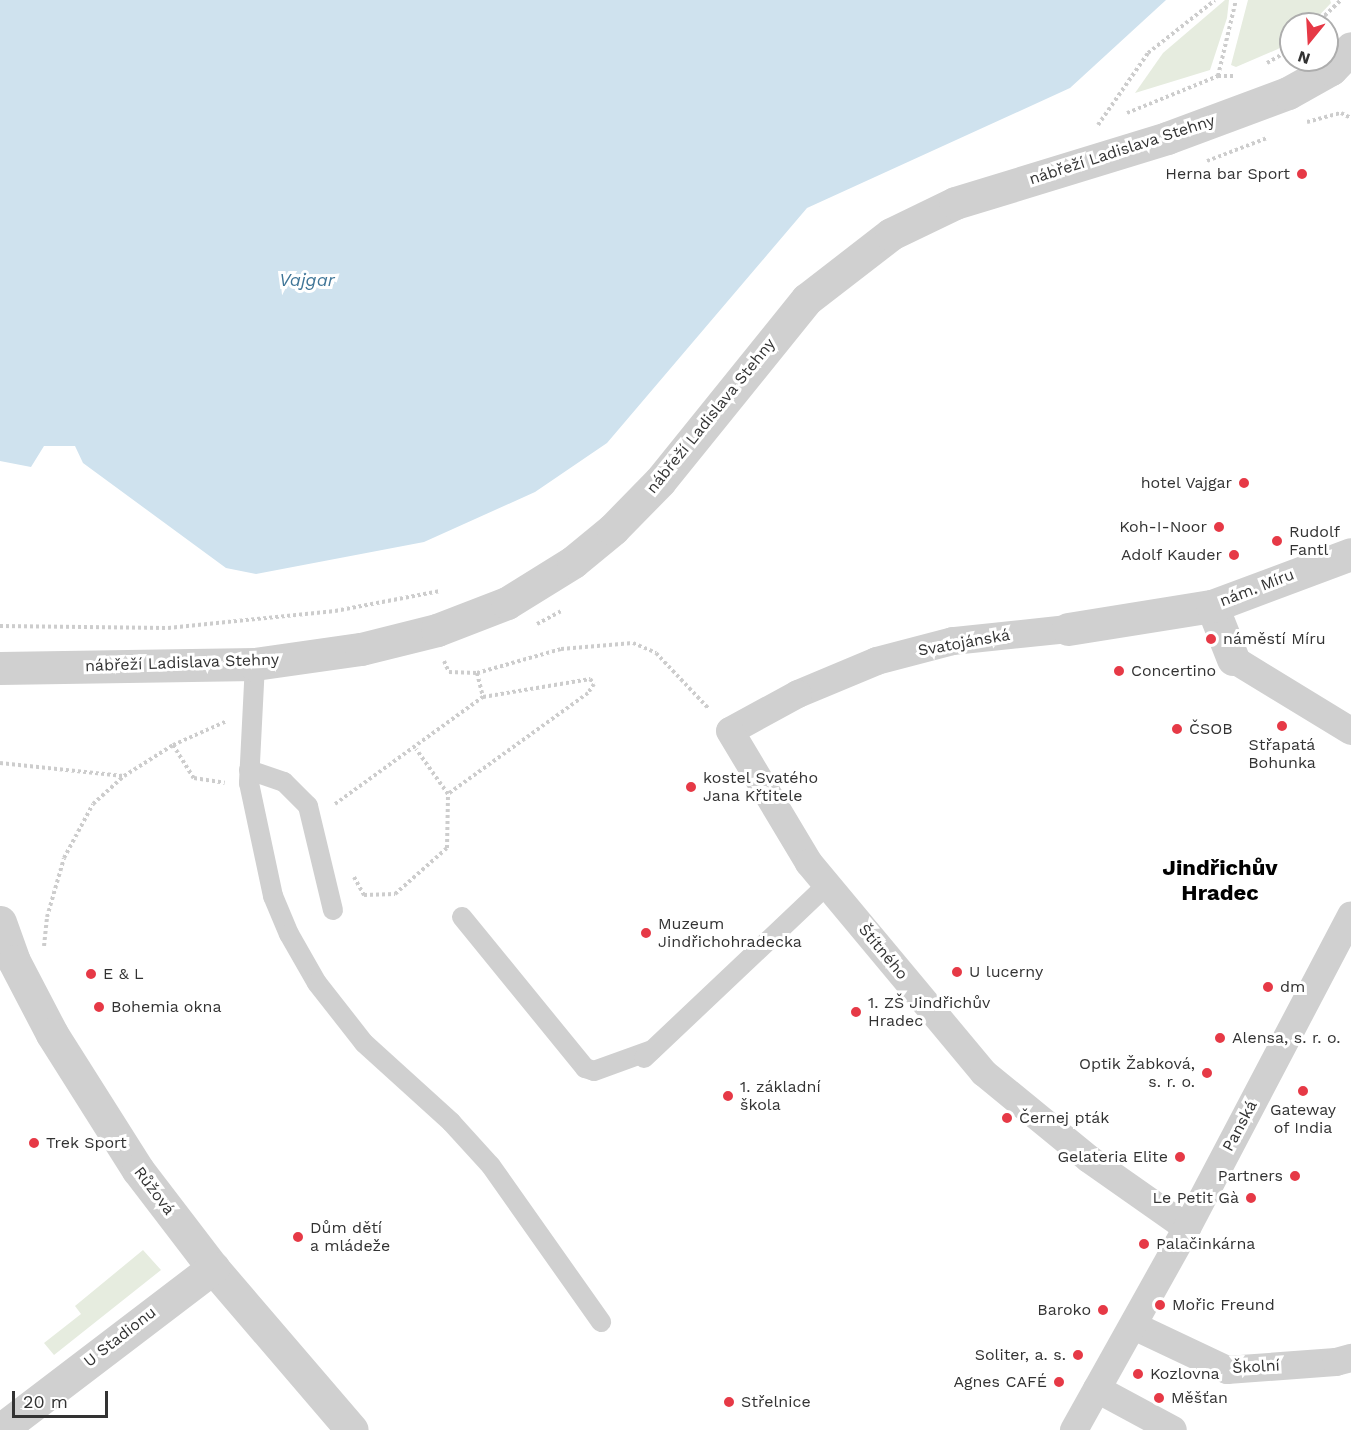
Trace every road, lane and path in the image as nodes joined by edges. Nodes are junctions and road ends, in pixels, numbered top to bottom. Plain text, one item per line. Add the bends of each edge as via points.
1 (1215, 0) edge
2 (1236, 0) edge
3 (1341, 0) edge
4 (1328, 12) edge
5 (1350, 54) edge
6 (1120, 116) dead end
7 (1351, 118) edge
8 (1109, 120) dead end
9 (1304, 123) dead end
10 (1278, 133) dead end
11 (1199, 163) dead end
12 (1351, 554) edge
13 (427, 594) dead end
14 (1212, 606) junction
15 (564, 609) dead end
16 (529, 625) dead end
17 (0, 626) edge
18 (1068, 628) joint
19 (454, 657) dead end
20 (1233, 659) joint
21 (444, 662) junction
22 (432, 663) dead end
23 (255, 664) junction
24 (0, 668) edge
25 (477, 672) junction
26 (483, 697) junction
27 (254, 709) junction
28 (730, 731) junction
29 (1351, 731) edge
30 (173, 745) junction
31 (416, 748) junction
32 (0, 763) edge
33 (124, 776) junction
34 (249, 777) junction
35 (448, 794) junction
36 (336, 813) dead end
37 (353, 875) dead end
38 (827, 885) junction
39 (333, 910) dead end
40 (1351, 915) edge
41 (462, 917) dead end
42 (0, 922) edge
43 (47, 957) dead end
44 (652, 1050) junction
45 (633, 1068) dead end
46 (1187, 1228) junction
47 (213, 1268) junction
48 (601, 1322) dead end
49 (1134, 1326) junction
50 (1351, 1358) edge
51 (1097, 1389) junction
52 (0, 1430) edge
53 (352, 1430) edge
54 (1074, 1430) edge
55 (1173, 1430) edge

1 - 8 path via 1148,53 1098,125
2 - 6 path via 1218,76
3 - 4 path
5 - 23 street, nábřeží Ladislava Stehny via 1288,93 1167,138 955,203 891,234 807,299 660,481 613,529 573,561 507,603 437,630 383,644
7 - 9 path via 1341,113
10 - 11 path via 1249,148
12 - 14 street, nám. Míru
13 - 17 path via 335,611 168,628
14 - 18 street, Svatojánská
14 - 20 street, nám. Míru
15 - 16 path via 545,623
18 - 28 street, Svatojánská via 953,641 877,661 798,694
19 - 21 path
20 - 29 street, nám. Míru
21 - 22 path
21 - 25 path via 449,672
23 - 24 street, nábřeží Ladislava Stehny
23 - 27 lane
25 - 26 path
25 - 28 path via 561,649 633,643 656,652
26 - 31 path
26 - 35 path via 576,680 590,679 594,684 588,693
27 - 30 path
27 - 34 lane
28 - 38 street, Štítného via 809,863
30 - 33 path
30 - 34 path via 194,778 205,783
31 - 35 path
31 - 36 path via 335,802
32 - 33 path
33 - 43 path via 93,804 64,858 47,917
34 - 39 lane via 284,782 308,806
34 - 48 lane via 273,896 317,983 364,1043 451,1122 491,1166
35 - 37 path via 447,848 408,883 395,894 373,897 364,895
38 - 44 lane
38 - 46 street, Štítného via 984,1073 1089,1159
40 - 46 street, Panská
41 - 44 lane via 585,1068 594,1071
42 - 47 street, Růžová via 14,961 52,1034 138,1170
44 - 45 lane
46 - 49 street, Panská
47 - 52 street, U Stadionu
47 - 53 street, Růžová
49 - 50 street, Školní via 1227,1370
49 - 51 street, Panská
51 - 54 street, Panská
51 - 55 street

